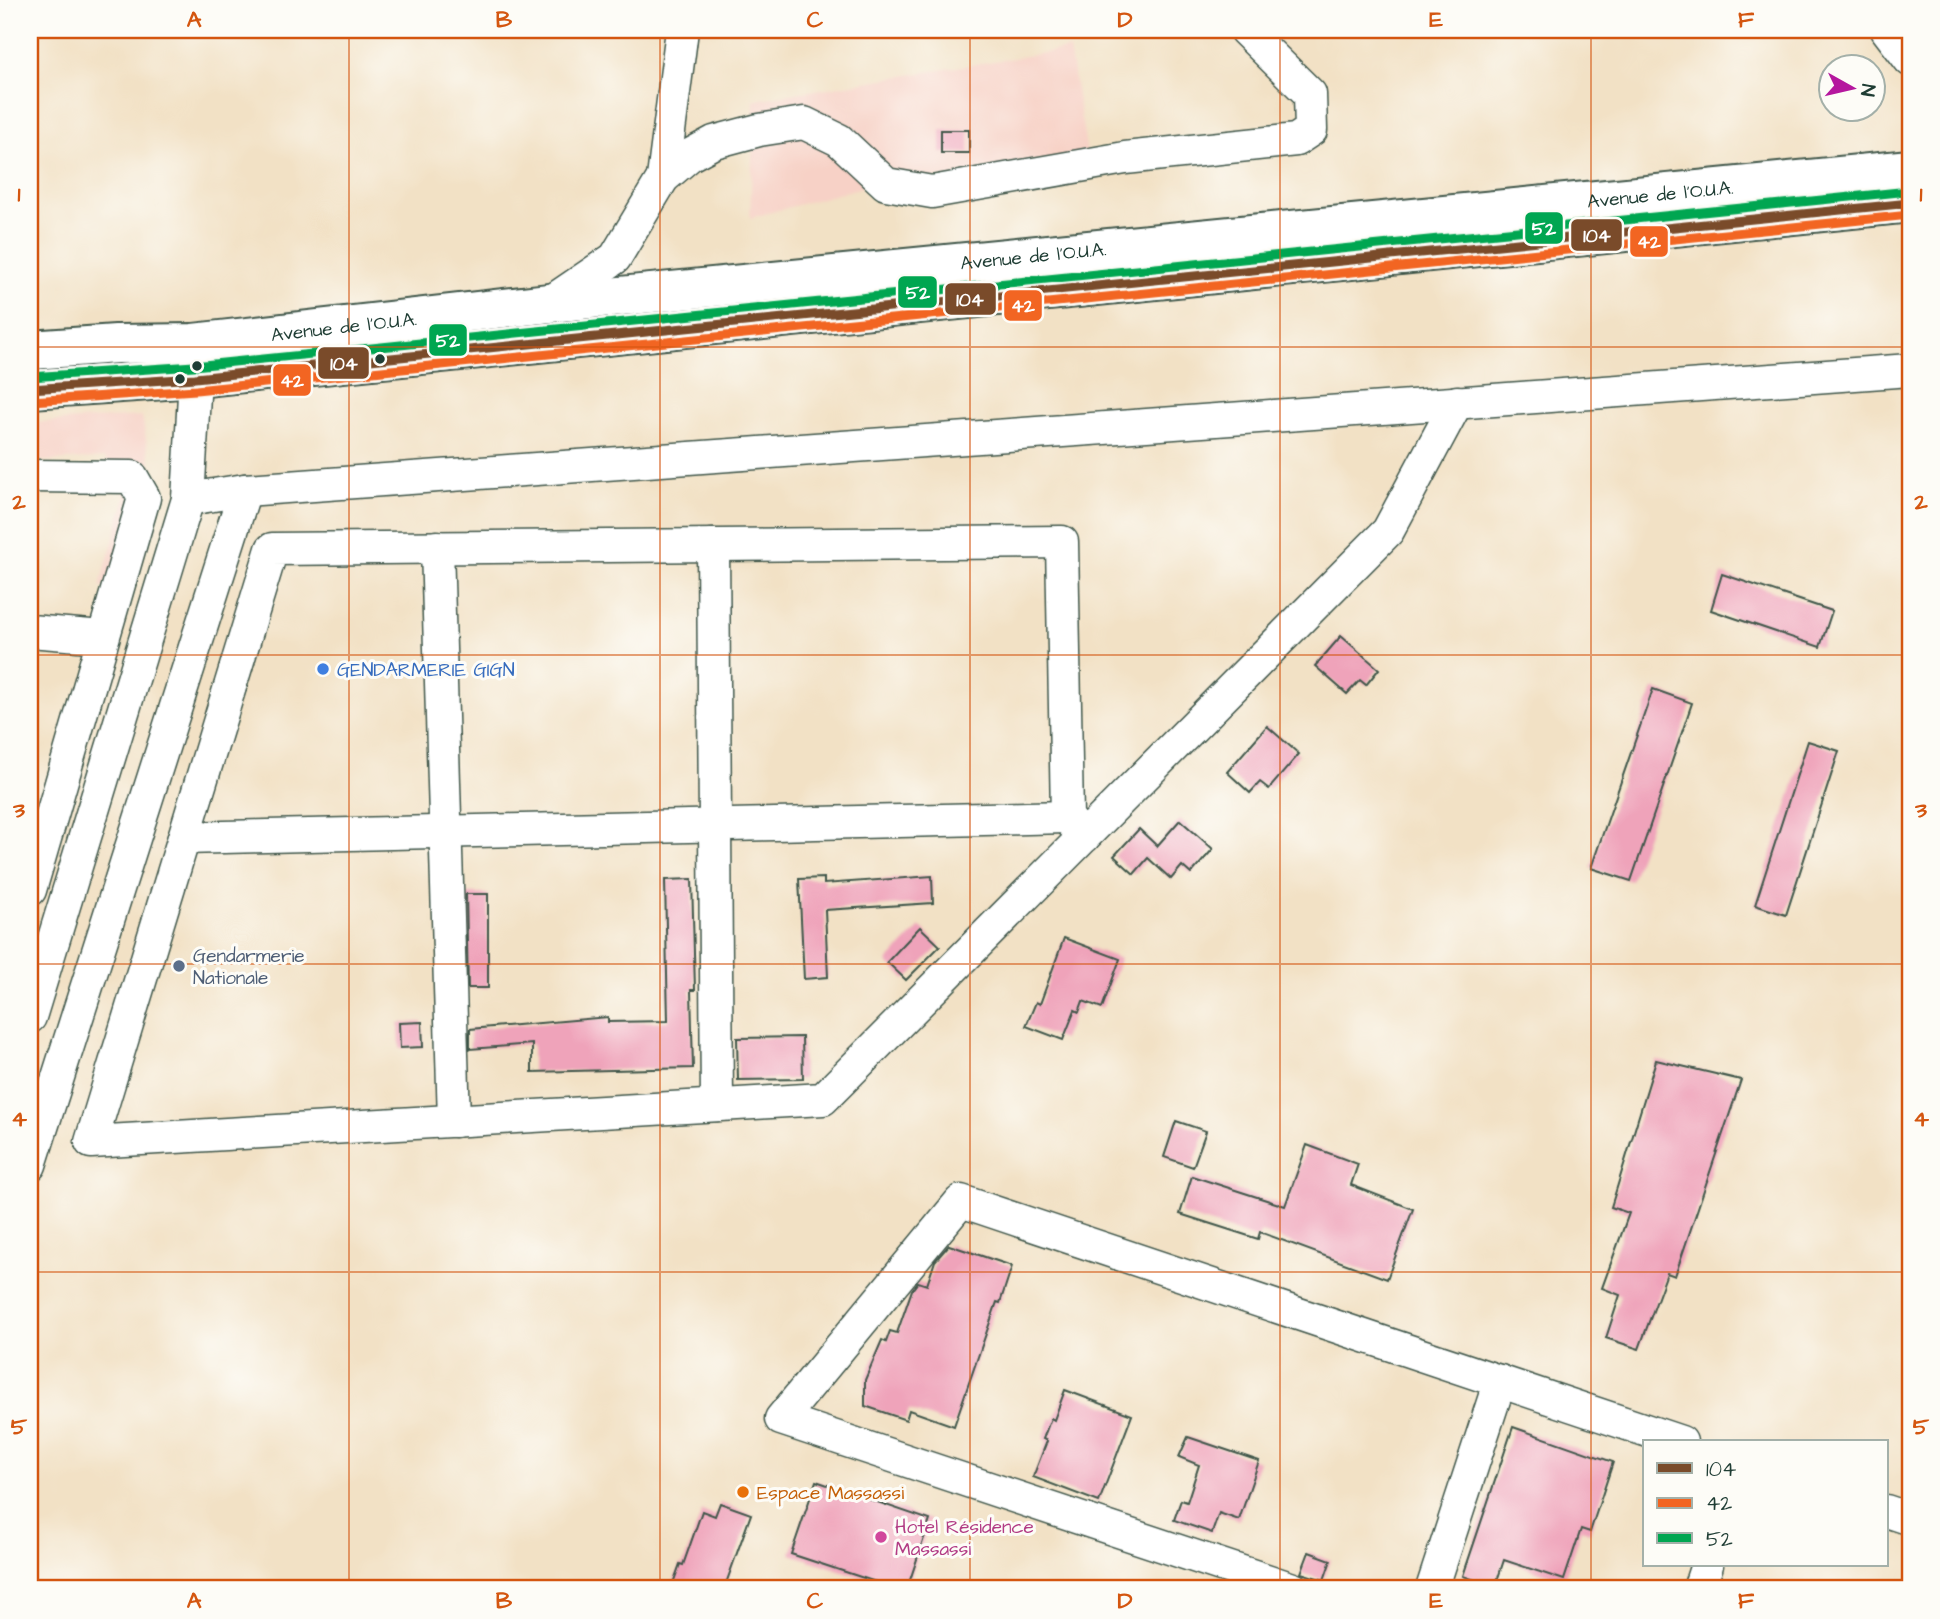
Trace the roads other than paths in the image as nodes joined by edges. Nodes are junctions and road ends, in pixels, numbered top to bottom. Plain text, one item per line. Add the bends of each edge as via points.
1 (682, 30) edge
2 (1245, 30) edge
3 (1887, 30) edge
4 (1910, 60) edge
5 (1910, 169) edge
6 (663, 178) junction
7 (1910, 203) edge
8 (548, 303) junction
9 (30, 350) edge
10 (194, 361) junction
11 (1910, 370) edge
12 (30, 389) edge
13 (1457, 402) junction
14 (30, 476) edge
15 (245, 490) junction
16 (188, 499) junction
17 (713, 545) junction
18 (437, 547) junction
19 (30, 631) edge
20 (103, 637) junction
21 (94, 808) junction
22 (141, 816) junction
23 (715, 825) junction
24 (1076, 827) junction
25 (445, 832) junction
26 (38, 833) edge
27 (184, 838) junction
28 (30, 890) edge
29 (30, 1017) edge
30 (717, 1105) junction
31 (454, 1121) junction
32 (30, 1165) edge
33 (1500, 1381) junction
34 (1675, 1440) edge
35 (1888, 1512) edge
36 (1910, 1519) edge
37 (1707, 1566) edge
38 (1293, 1589) edge
39 (1432, 1589) edge
40 (1699, 1589) edge

1 - 6 street
2 - 6 street via 1310,94 1311,130 1296,139 1125,158 932,192 886,184 839,140 804,123 714,142
3 - 4 street
5 - 8 highway, Avenue de l'O.U.A.
6 - 8 street via 615,258
7 - 10 highway, Avenue de l'O.U.A.
8 - 10 highway, Avenue de l'O.U.A.
9 - 10 highway, Avenue de l'O.U.A. via 116,344
10 - 12 highway, Avenue de l'O.U.A.
10 - 16 street
11 - 13 street
13 - 15 street
13 - 24 street via 1388,531
14 - 20 street via 132,477 144,498
15 - 16 street
15 - 22 street
16 - 21 street
17 - 18 street
17 - 23 street
17 - 24 street via 1062,542
18 - 25 street
18 - 27 street via 272,549
19 - 20 street
20 - 26 street
21 - 22 street
21 - 29 street
22 - 32 street
23 - 24 street
23 - 25 street
23 - 30 street
24 - 30 street via 823,1099
25 - 27 street
25 - 31 street
26 - 28 street
27 - 31 street via 91,1142
30 - 31 street
33 - 34 street
33 - 38 street via 961,1200 780,1419
33 - 39 street
35 - 36 street
37 - 40 street

